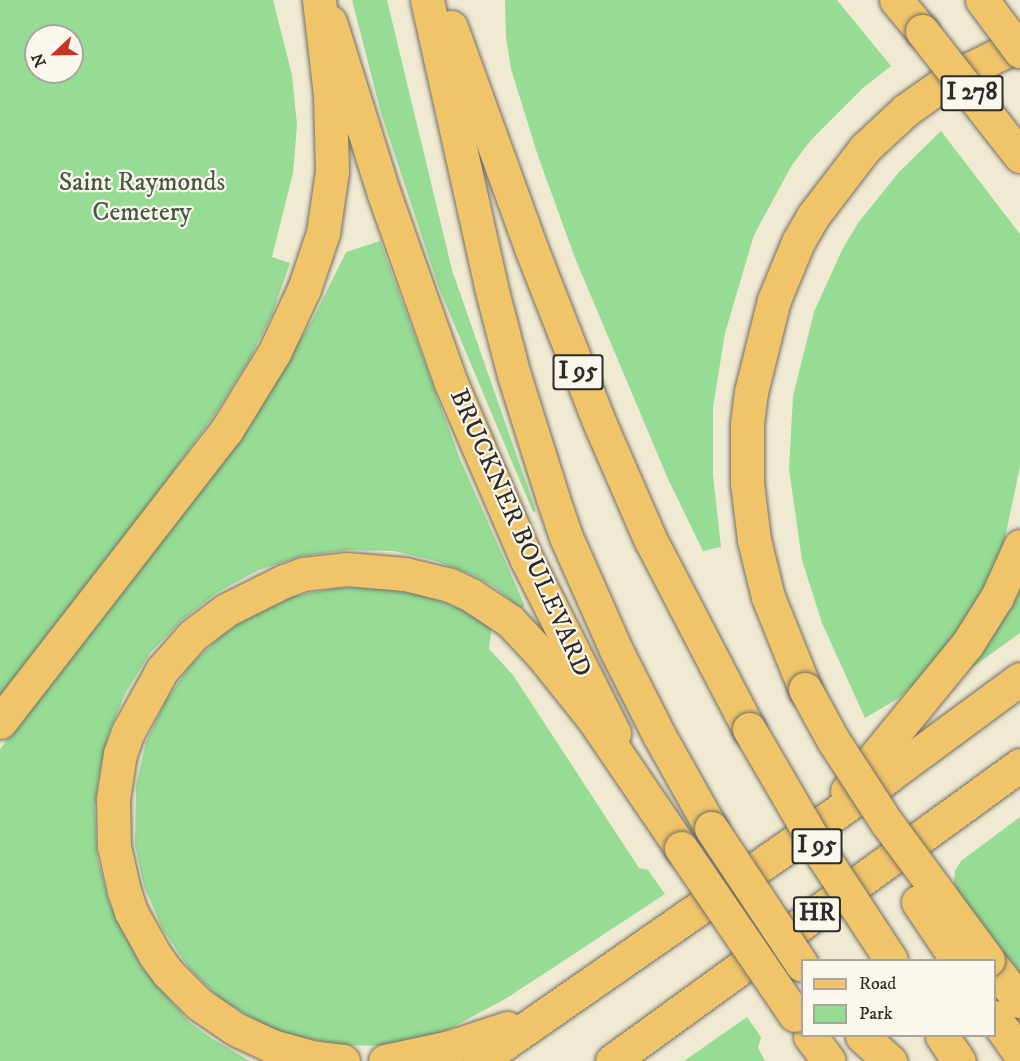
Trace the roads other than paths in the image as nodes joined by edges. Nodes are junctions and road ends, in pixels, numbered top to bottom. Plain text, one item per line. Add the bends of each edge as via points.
1 (319, 0) edge
2 (324, 0) edge
3 (427, 0) edge
4 (442, 0) edge
5 (896, 0) edge
6 (982, 0) edge
7 (1020, 44) edge
8 (1020, 51) edge
9 (1020, 156) edge
10 (1020, 546) edge
11 (1020, 680) edge
12 (805, 689) junction
13 (0, 722) edge
14 (1020, 765) edge
15 (819, 825) junction
16 (681, 848) junction
17 (890, 959) edge
18 (956, 959) edge
19 (987, 959) edge
20 (801, 963) edge
21 (996, 971) edge
22 (571, 998) junction
23 (1020, 1001) edge
24 (996, 1020) edge
25 (801, 1022) edge
26 (812, 1037) edge
27 (854, 1037) edge
28 (864, 1037) edge
29 (943, 1037) edge
30 (1020, 1054) edge
31 (343, 1061) edge
32 (385, 1061) edge
33 (479, 1061) edge
34 (612, 1061) edge
35 (829, 1061) edge
36 (872, 1061) edge
37 (890, 1061) edge
38 (959, 1061) edge

1 - 13 main road via 330,95 332,171 323,233 300,299 274,353 220,440
2 - 16 main road, BRUCKNER BOULEVARD via 416,288 507,517 583,673
3 - 20 main road, bridge via 491,287 524,408 566,537 664,745 711,828
4 - 17 main road, I 95, bridge via 531,248 650,539 749,729 817,846
5 - 9 main road, I 278, bridge
6 - 8 main road, I 278, bridge
7 - 12 main road via 951,78 906,110 865,148 813,216 774,300 751,392 747,483 754,540 768,597
10 - 15 main road via 968,644
11 - 15 main road
12 - 18 main road, bridge via 869,822
12 - 19 main road, bridge via 887,823
14 - 34 main road, HR
15 - 22 main road
16 - 25 main road, BRUCKNER BOULEVARD, bridge
16 - 31 main road via 594,720 542,656 510,621 471,595 450,585 405,574 346,569 303,574 226,610 193,635 162,670 120,754 113,811 114,846 124,891 155,955 199,1004 237,1030 272,1046
21 - 23 main road
22 - 32 main road via 472,1041
22 - 33 main road
24 - 30 main road
26 - 35 main road, BRUCKNER BOULEVARD
27 - 36 main road
28 - 37 main road
29 - 38 main road

